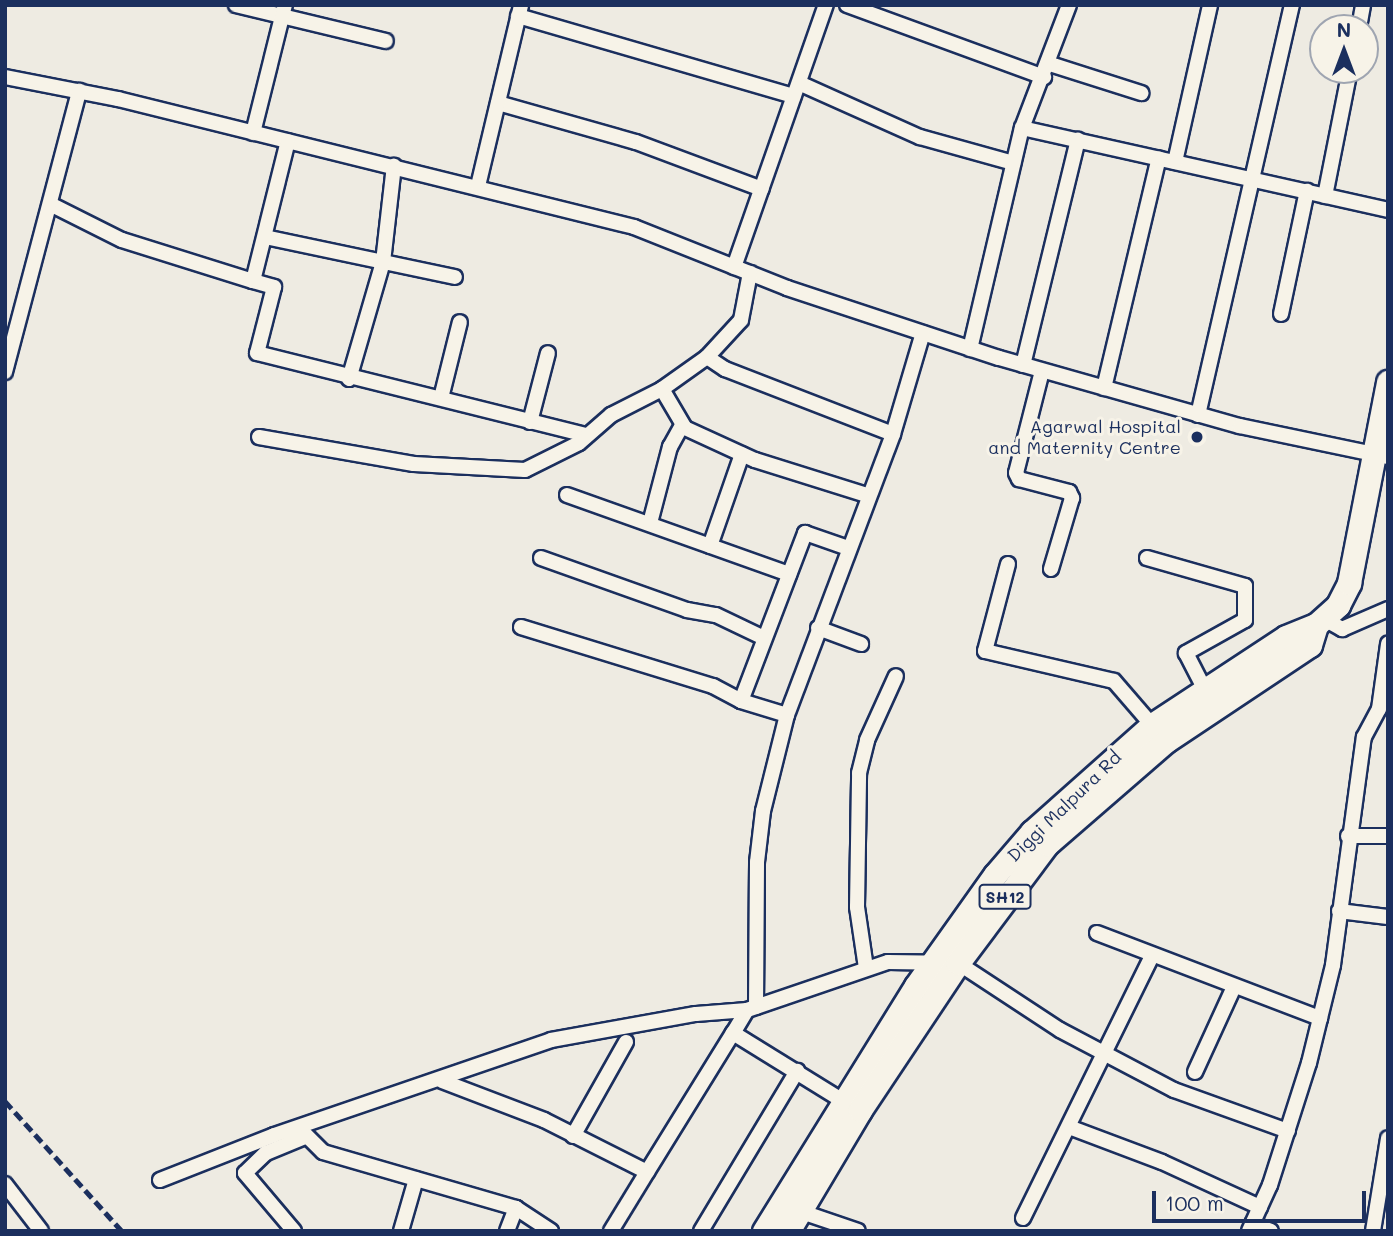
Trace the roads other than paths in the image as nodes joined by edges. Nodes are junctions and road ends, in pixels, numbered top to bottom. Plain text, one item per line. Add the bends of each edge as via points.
1 (236, 5) edge
2 (826, 5) edge
3 (846, 5) edge
4 (1069, 5) edge
5 (1210, 5) edge
6 (1292, 5) edge
7 (519, 10) edge
8 (284, 12) edge
9 (386, 41) dead end
10 (1047, 70) junction
11 (5, 77) edge
12 (1347, 84) edge
13 (797, 90) junction
14 (79, 91) junction
15 (1141, 93) dead end
16 (498, 103) junction
17 (1022, 128) junction
18 (253, 133) junction
19 (1078, 140) junction
20 (288, 141) junction
21 (1158, 158) junction
22 (1175, 162) junction
23 (1013, 163) junction
24 (394, 166) junction
25 (1252, 179) junction
26 (478, 186) junction
27 (762, 188) junction
28 (1307, 191) junction
29 (1325, 196) junction
30 (52, 205) junction
31 (1388, 209) edge
32 (265, 237) junction
33 (383, 262) junction
34 (734, 267) junction
35 (750, 273) junction
36 (455, 277) dead end
37 (253, 281) junction
38 (1281, 314) dead end
39 (460, 321) dead end
40 (923, 333) junction
41 (970, 349) junction
42 (548, 353) dead end
43 (707, 356) junction
44 (1023, 365) junction
45 (1042, 370) junction
46 (5, 372) edge
47 (349, 379) junction
48 (1388, 382) edge
49 (1104, 388) junction
50 (662, 389) junction
51 (441, 398) junction
52 (1198, 415) junction
53 (530, 422) junction
54 (682, 425) junction
55 (892, 434) junction
56 (587, 435) junction
57 (259, 437) dead end
58 (742, 454) junction
59 (1382, 455) edge
60 (567, 495) dead end
61 (867, 495) junction
62 (650, 523) junction
63 (710, 546) junction
64 (848, 548) junction
65 (541, 558) dead end
66 (1147, 558) dead end
67 (1008, 564) dead end
68 (1051, 569) dead end
69 (789, 574) junction
70 (1388, 609) edge
71 (521, 627) dead end
72 (818, 628) junction
73 (1316, 630) junction
74 (762, 637) junction
75 (861, 644) dead end
76 (1388, 644) edge
77 (896, 677) dead end
78 (1205, 690) junction
79 (741, 701) junction
80 (788, 715) junction
81 (1152, 725) junction
82 (1348, 836) junction
83 (1388, 836) edge
84 (1339, 911) junction
85 (1388, 918) edge
86 (1097, 933) dead end
87 (1152, 956) junction
88 (934, 962) junction
89 (958, 963) junction
90 (866, 968) junction
91 (1234, 987) junction
92 (751, 1008) junction
93 (1320, 1018) junction
94 (733, 1033) junction
95 (626, 1042) dead end
96 (1104, 1052) junction
97 (797, 1071) junction
98 (1195, 1072) dead end
99 (442, 1081) junction
100 (843, 1101) junction
101 (1069, 1127) junction
102 (1288, 1130) junction
103 (303, 1132) junction
104 (573, 1136) junction
105 (1388, 1138) edge
106 (647, 1172) junction
107 (416, 1179) junction
108 (160, 1180) dead end
109 (5, 1184) edge
110 (1260, 1207) junction
111 (516, 1208) junction
112 (1023, 1218) dead end
113 (794, 1221) edge
114 (1250, 1227) edge
115 (41, 1231) edge
116 (293, 1231) edge
117 (401, 1231) edge
118 (508, 1231) edge
119 (551, 1231) edge
120 (611, 1231) edge
121 (701, 1231) edge
122 (764, 1231) edge
123 (858, 1231) edge
124 (1270, 1231) edge
125 (1373, 1231) edge

1 - 8 street
2 - 13 street
3 - 10 street
4 - 10 street
5 - 22 street
6 - 25 street
7 - 13 street
7 - 16 street
8 - 9 street
8 - 18 street
10 - 15 street
10 - 17 street
11 - 14 street
12 - 29 street
13 - 23 street via 920,137
13 - 27 street
14 - 18 street
14 - 30 street
16 - 26 street
16 - 27 street via 636,142
17 - 19 street
17 - 23 street
18 - 20 street
19 - 21 street
19 - 44 street
20 - 24 street
20 - 32 street
21 - 22 street
21 - 49 street
22 - 25 street
23 - 41 street
24 - 26 street
24 - 33 street
25 - 28 street
25 - 52 street
26 - 34 street via 634,227
27 - 34 street
28 - 29 street
28 - 38 street
29 - 31 street
30 - 37 street via 122,240
30 - 46 street
32 - 33 street
32 - 37 street
33 - 36 street
33 - 47 street
34 - 35 street
35 - 40 street
35 - 43 street via 740,320
37 - 47 street via 274,287 257,354 280,356 295,365
39 - 51 street
40 - 41 street
40 - 55 street
41 - 44 street
42 - 53 street
43 - 50 street
43 - 55 street via 725,369
44 - 45 street
45 - 49 street
45 - 68 street via 1016,473 1019,479 1069,492 1072,498
47 - 51 street
48 - 59 main road, Diggi Malpura Rd / SH12
49 - 52 street
50 - 54 street
50 - 56 street via 611,415
51 - 53 street
52 - 59 street
53 - 56 street
54 - 58 street
54 - 62 street via 670,447
55 - 61 street
56 - 57 street via 525,470 414,464
58 - 61 street
58 - 63 street
59 - 73 main road, Diggi Malpura Rd / SH12 via 1349,583 1338,605
60 - 62 street
61 - 64 street
62 - 63 street
63 - 69 street
64 - 69 street via 805,533
64 - 72 street
65 - 74 street via 687,610 716,615
66 - 78 street via 1245,586 1245,620 1186,653
67 - 81 street via 985,651 1114,681
69 - 74 street
70 - 73 street via 1342,629
71 - 79 street via 713,686
72 - 75 street
72 - 80 street
73 - 78 main road, Diggi Malpura Rd via 1300,629
73 - 89 main road, Diggi Malpura Rd / SH12 via 1166,741 1047,844
74 - 79 street
76 - 82 street via 1378,709 1364,737
77 - 90 street via 867,740 859,773 858,907
78 - 81 main road, Diggi Malpura Rd
79 - 80 street
80 - 92 street via 763,811
81 - 88 main road, Diggi Malpura Rd via 1032,832 995,875
82 - 83 street
82 - 84 street
84 - 85 street
84 - 93 street
86 - 87 street
87 - 91 street
87 - 96 street
88 - 89 street
88 - 90 street via 888,962
88 - 100 main road, Diggi Malpura Rd
89 - 96 street via 1013,1003
89 - 113 main road, Diggi Malpura Rd / SH12
90 - 92 street
91 - 93 street
91 - 98 street
92 - 94 street
92 - 99 street via 551,1040
93 - 102 street
94 - 97 street
94 - 106 street
95 - 104 street
96 - 101 street
96 - 102 street via 1174,1090
97 - 100 street
97 - 121 street
99 - 103 street
99 - 104 street
100 - 122 main road, Diggi Malpura Rd
101 - 110 street via 1162,1162
101 - 112 street
102 - 110 street
103 - 107 street via 323,1152
103 - 108 street
103 - 116 street via 266,1153 245,1173
104 - 106 street
105 - 125 street
106 - 120 street
107 - 111 street
107 - 117 street
109 - 115 street
110 - 114 street
111 - 118 street
111 - 119 street
113 - 123 street
114 - 124 street

